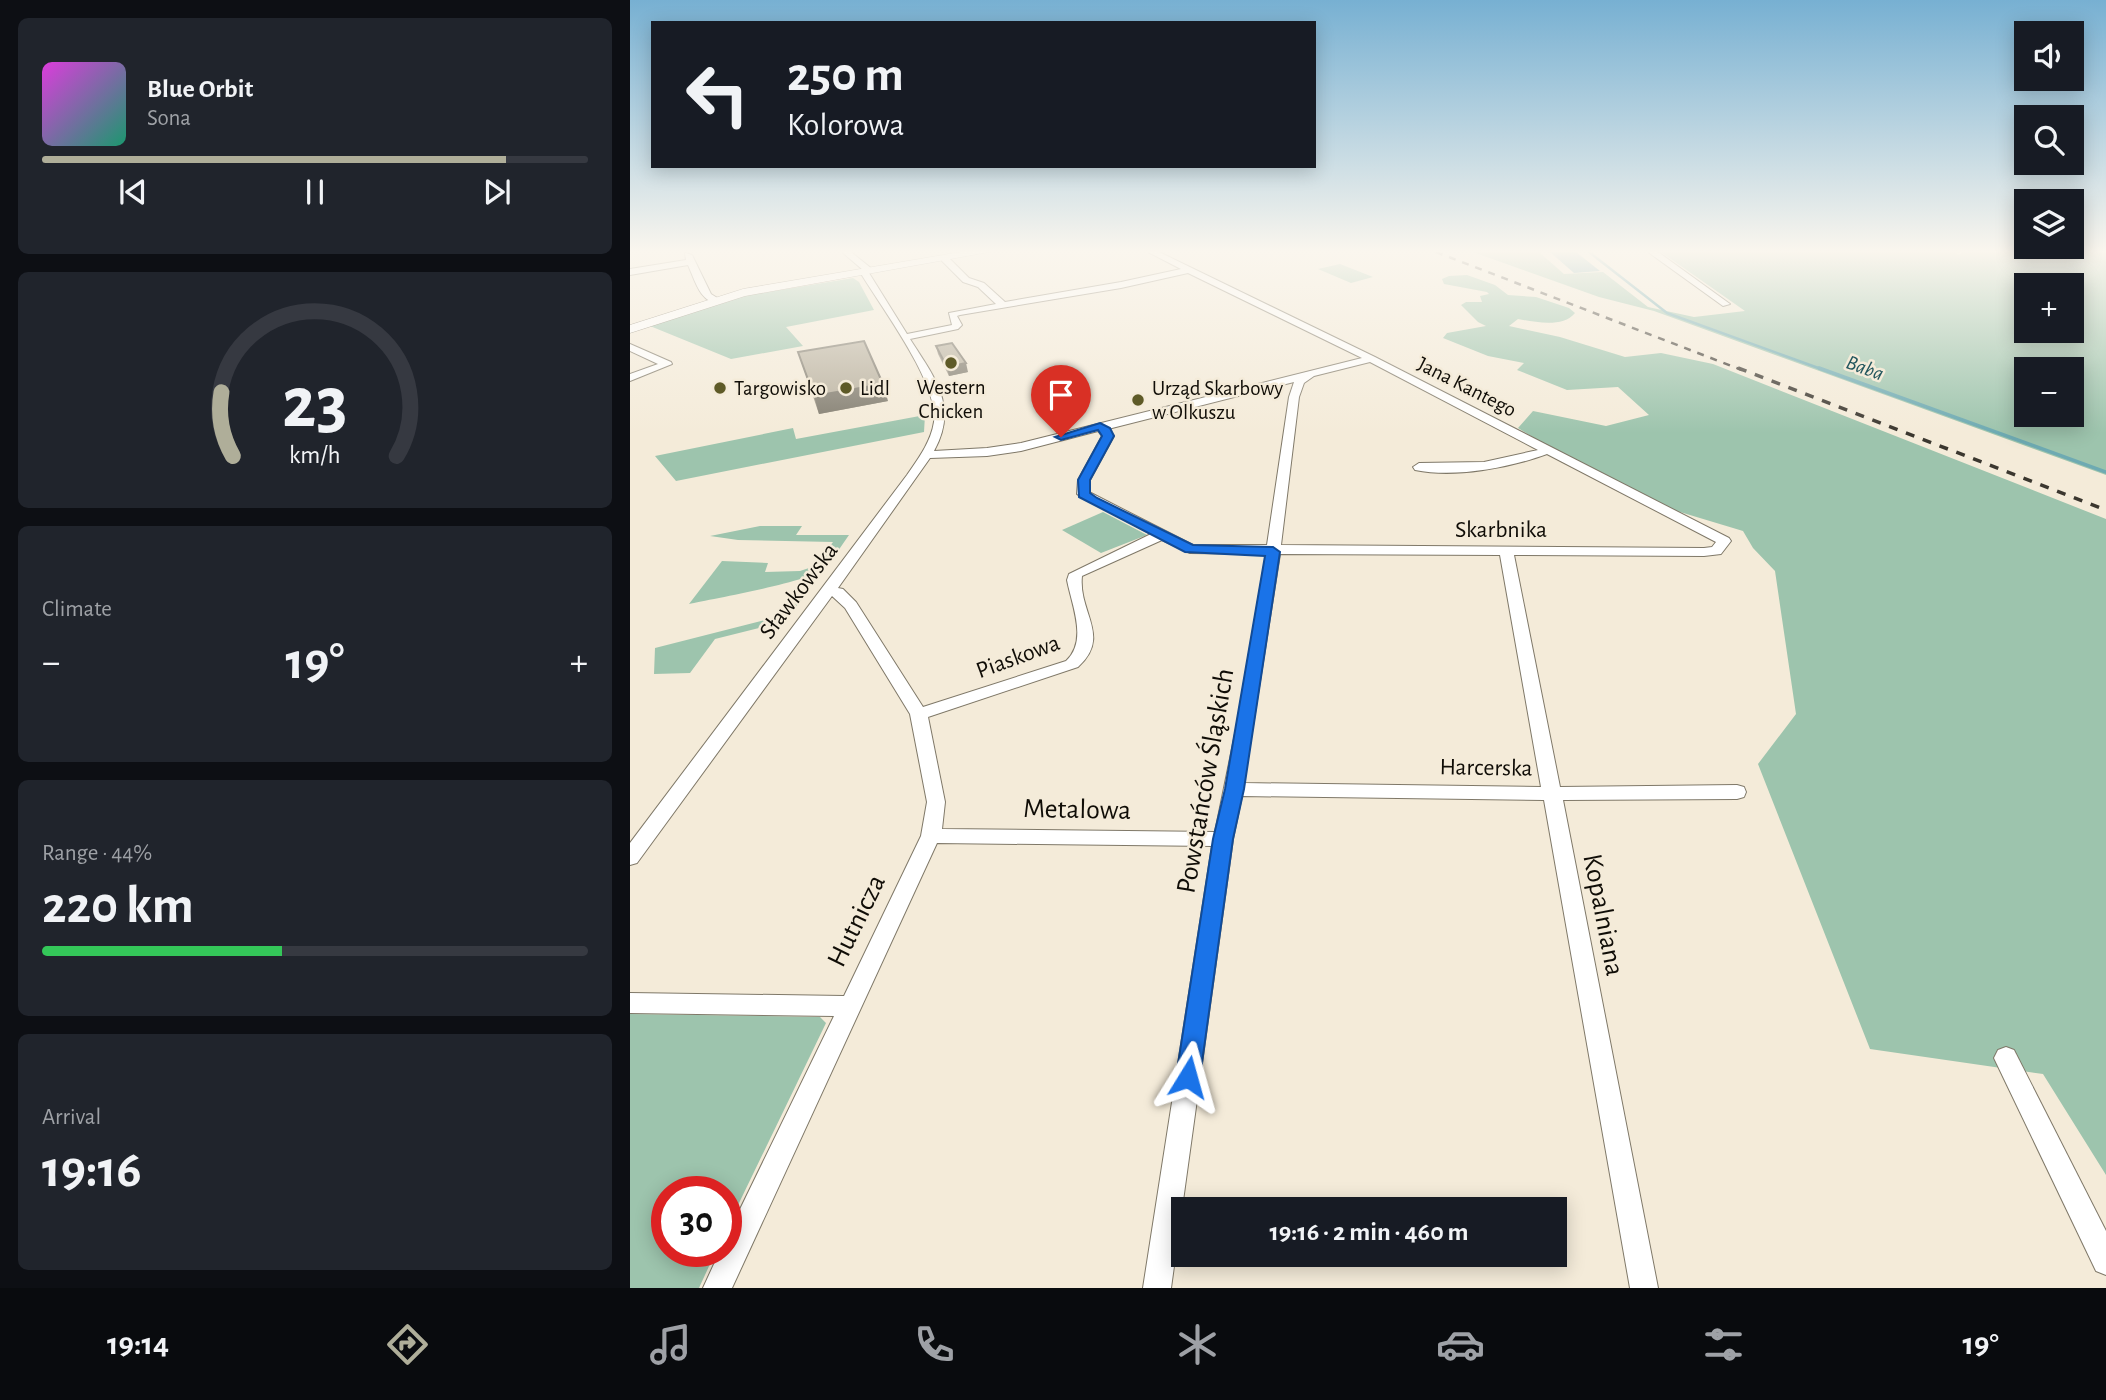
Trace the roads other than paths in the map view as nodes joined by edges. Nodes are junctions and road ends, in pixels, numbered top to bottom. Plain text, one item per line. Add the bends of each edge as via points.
1 (682, 312) edge
2 (890, 312) edge
3 (963, 312) edge
4 (1275, 312) edge
5 (630, 329) edge
6 (905, 337) junction
7 (630, 347) edge
8 (1371, 359) junction
9 (1311, 374) junction
10 (630, 378) edge
11 (1100, 426) junction
12 (1548, 450) junction
13 (927, 455) junction
14 (1419, 467) dead end
15 (1161, 535) junction
16 (1724, 541) joint
17 (1273, 552) junction
18 (1507, 553) junction
19 (827, 591) junction
20 (919, 713) junction
21 (1234, 789) junction
22 (1737, 792) dead end
23 (1552, 794) junction
24 (931, 836) junction
25 (1223, 839) junction
26 (630, 858) edge
27 (630, 1003) edge
28 (849, 1006) junction
29 (2006, 1058) dead end
30 (2106, 1261) edge
31 (717, 1288) edge
32 (1157, 1288) edge
33 (1644, 1288) edge

1 - 5 street
2 - 6 street, Sławkowska
3 - 6 street via 952,316 955,327
4 - 8 street, Jana Kantego
6 - 13 street, Sławkowska via 941,402 938,433
7 - 10 street via 667,364
8 - 9 street
8 - 12 street, Jana Kantego
9 - 11 street
9 - 17 street, Powstańców Śląskich via 1296,387
11 - 13 street via 1006,450
11 - 15 street, Skarbnika via 1108,436 1084,480 1083,494
12 - 14 street via 1507,464
12 - 16 street, Jana Kantego
13 - 19 street, Sławkowska
15 - 17 street, Skarbnika via 1190,550
15 - 20 street, Piaskowa via 1076,574 1073,580 1087,640 1072,664
16 - 18 street, Skarbnika via 1716,551 1704,552
17 - 18 street, Skarbnika
17 - 21 street, Powstańców Śląskich
18 - 23 street, Kopalniana
19 - 20 street, Hutnicza via 838,592 851,605
19 - 26 street, Sławkowska
20 - 24 street, Hutnicza via 936,802
21 - 23 street, Harcerska
21 - 25 street, Powstańców Śląskich
22 - 23 street, Harcerska
23 - 33 street, Kopalniana
24 - 25 street, Metalowa
24 - 28 street, Hutnicza
25 - 32 street, Powstańców Śląskich
27 - 28 street
28 - 31 street, Hutnicza
29 - 30 street

